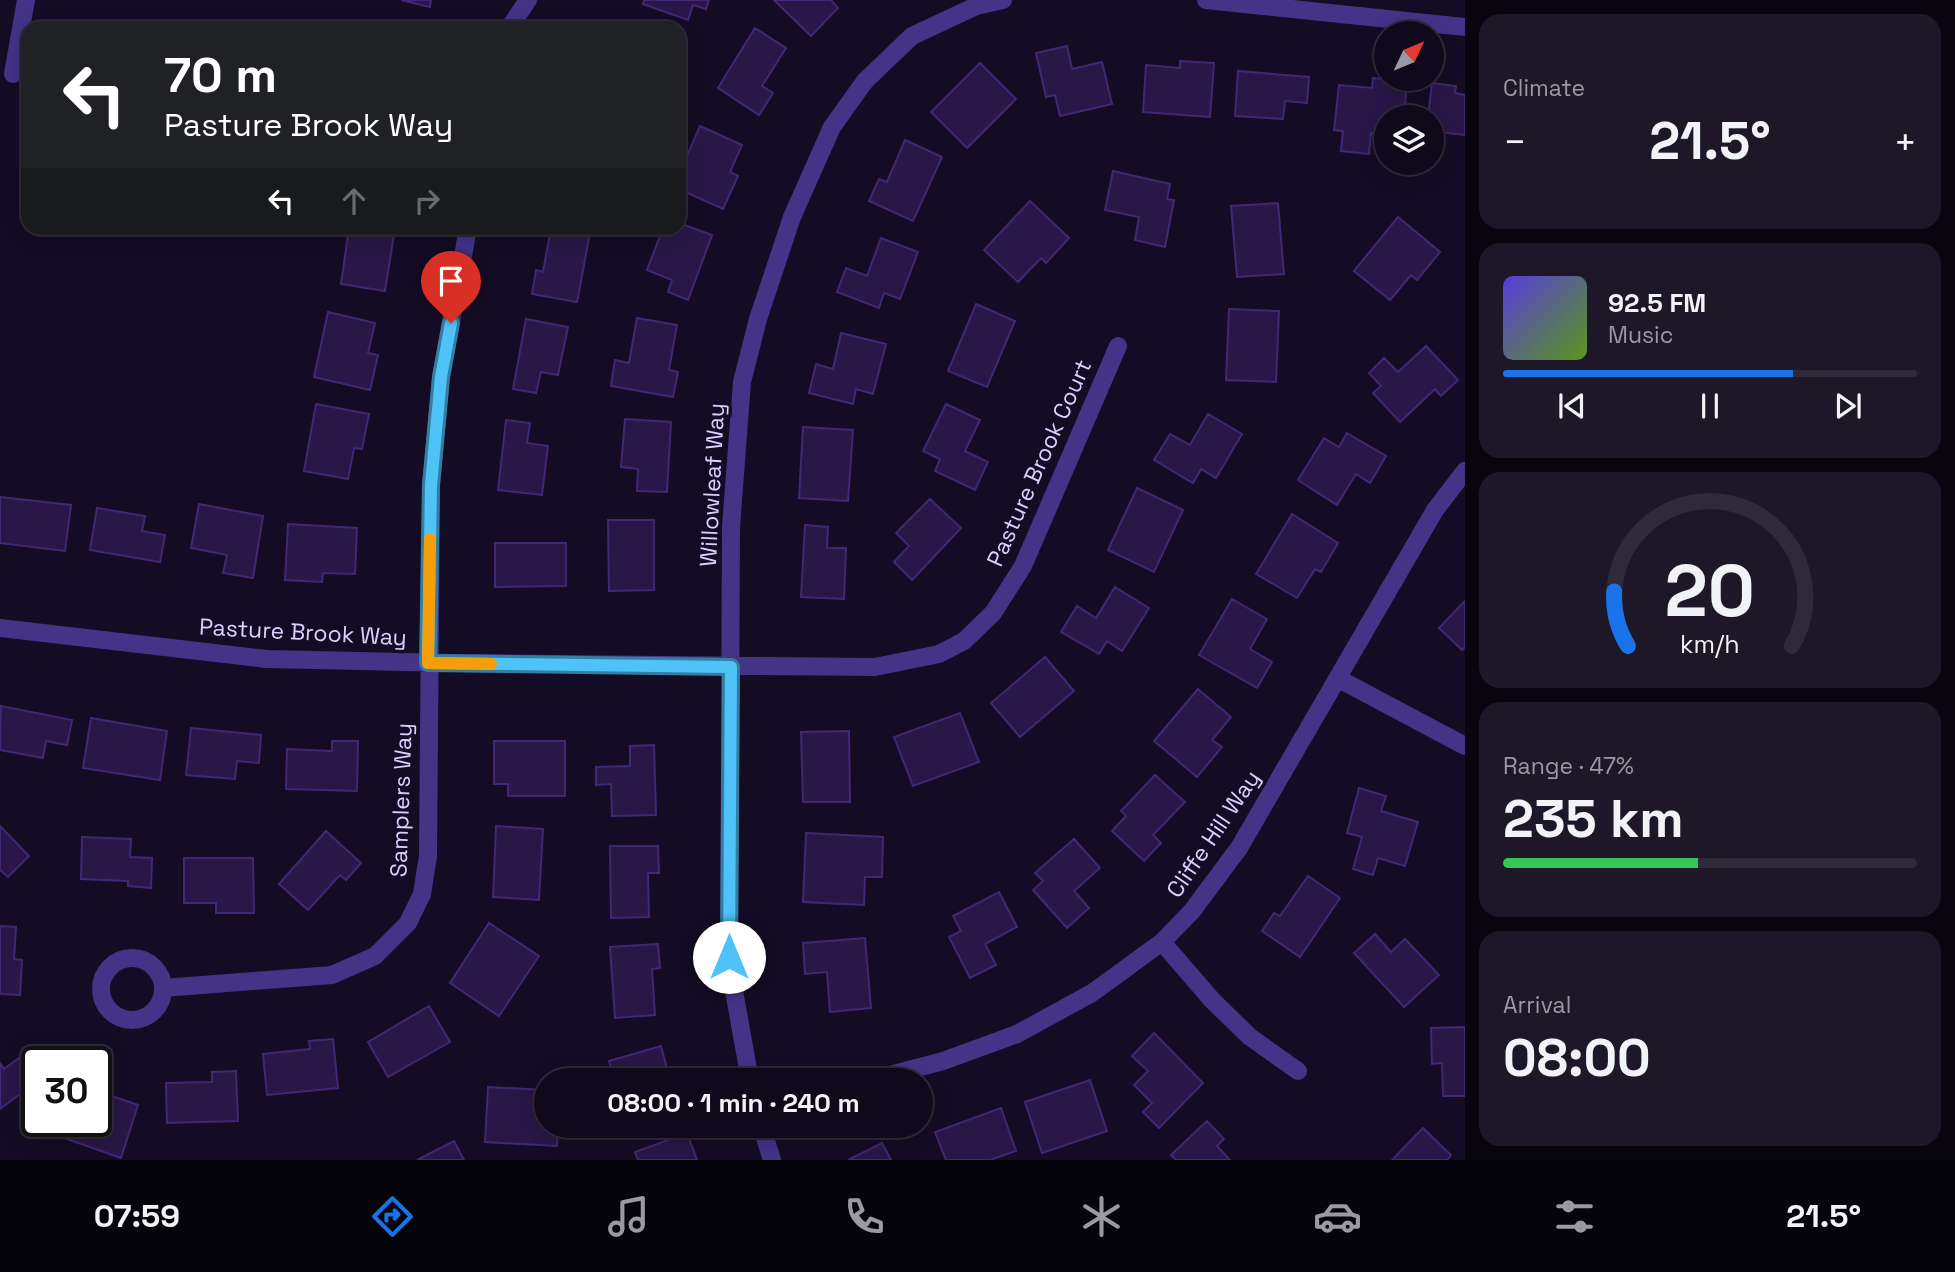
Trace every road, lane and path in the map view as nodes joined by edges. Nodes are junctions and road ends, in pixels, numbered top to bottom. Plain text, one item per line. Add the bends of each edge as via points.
1 (26, 0) edge
2 (528, 0) edge
3 (1003, 0) edge
4 (1206, 0) edge
5 (22, 21) edge
6 (514, 21) edge
7 (1465, 27) edge
8 (21, 28) edge
9 (13, 74) dead end
10 (467, 235) edge
11 (1118, 346) dead end
12 (1465, 471) edge
13 (0, 628) edge
14 (428, 663) junction
15 (731, 667) junction
16 (1339, 679) junction
17 (1465, 746) edge
18 (1162, 942) junction
19 (163, 988) dead end
20 (748, 1068) edge
21 (916, 1068) edge
22 (1298, 1071) dead end
23 (765, 1138) edge
24 (772, 1160) edge

1 - 5 street
2 - 6 street
3 - 15 street, Willowleaf Way via 976,6 912,36 865,81 832,127 792,217 742,382 731,527
4 - 7 street
8 - 9 street
10 - 14 street, Samplers Way via 441,377 433,458
11 - 15 street, Pasture Brook Court via 1023,566 993,613 964,640 939,654 875,667
12 - 16 street, Cliffe Hill Way via 1435,510
13 - 14 street, Pasture Brook Way via 267,659
14 - 15 street, Pasture Brook Way
14 - 19 street, Samplers Way via 428,856 422,894 408,923 376,956 332,975
15 - 20 street, Willowleaf Way via 729,964
16 - 17 street
16 - 18 street, Cliffe Hill Way via 1239,848 1192,911
18 - 21 street, Cliffe Hill Way via 1092,993 1017,1034
18 - 22 street via 1250,1037
23 - 24 street

